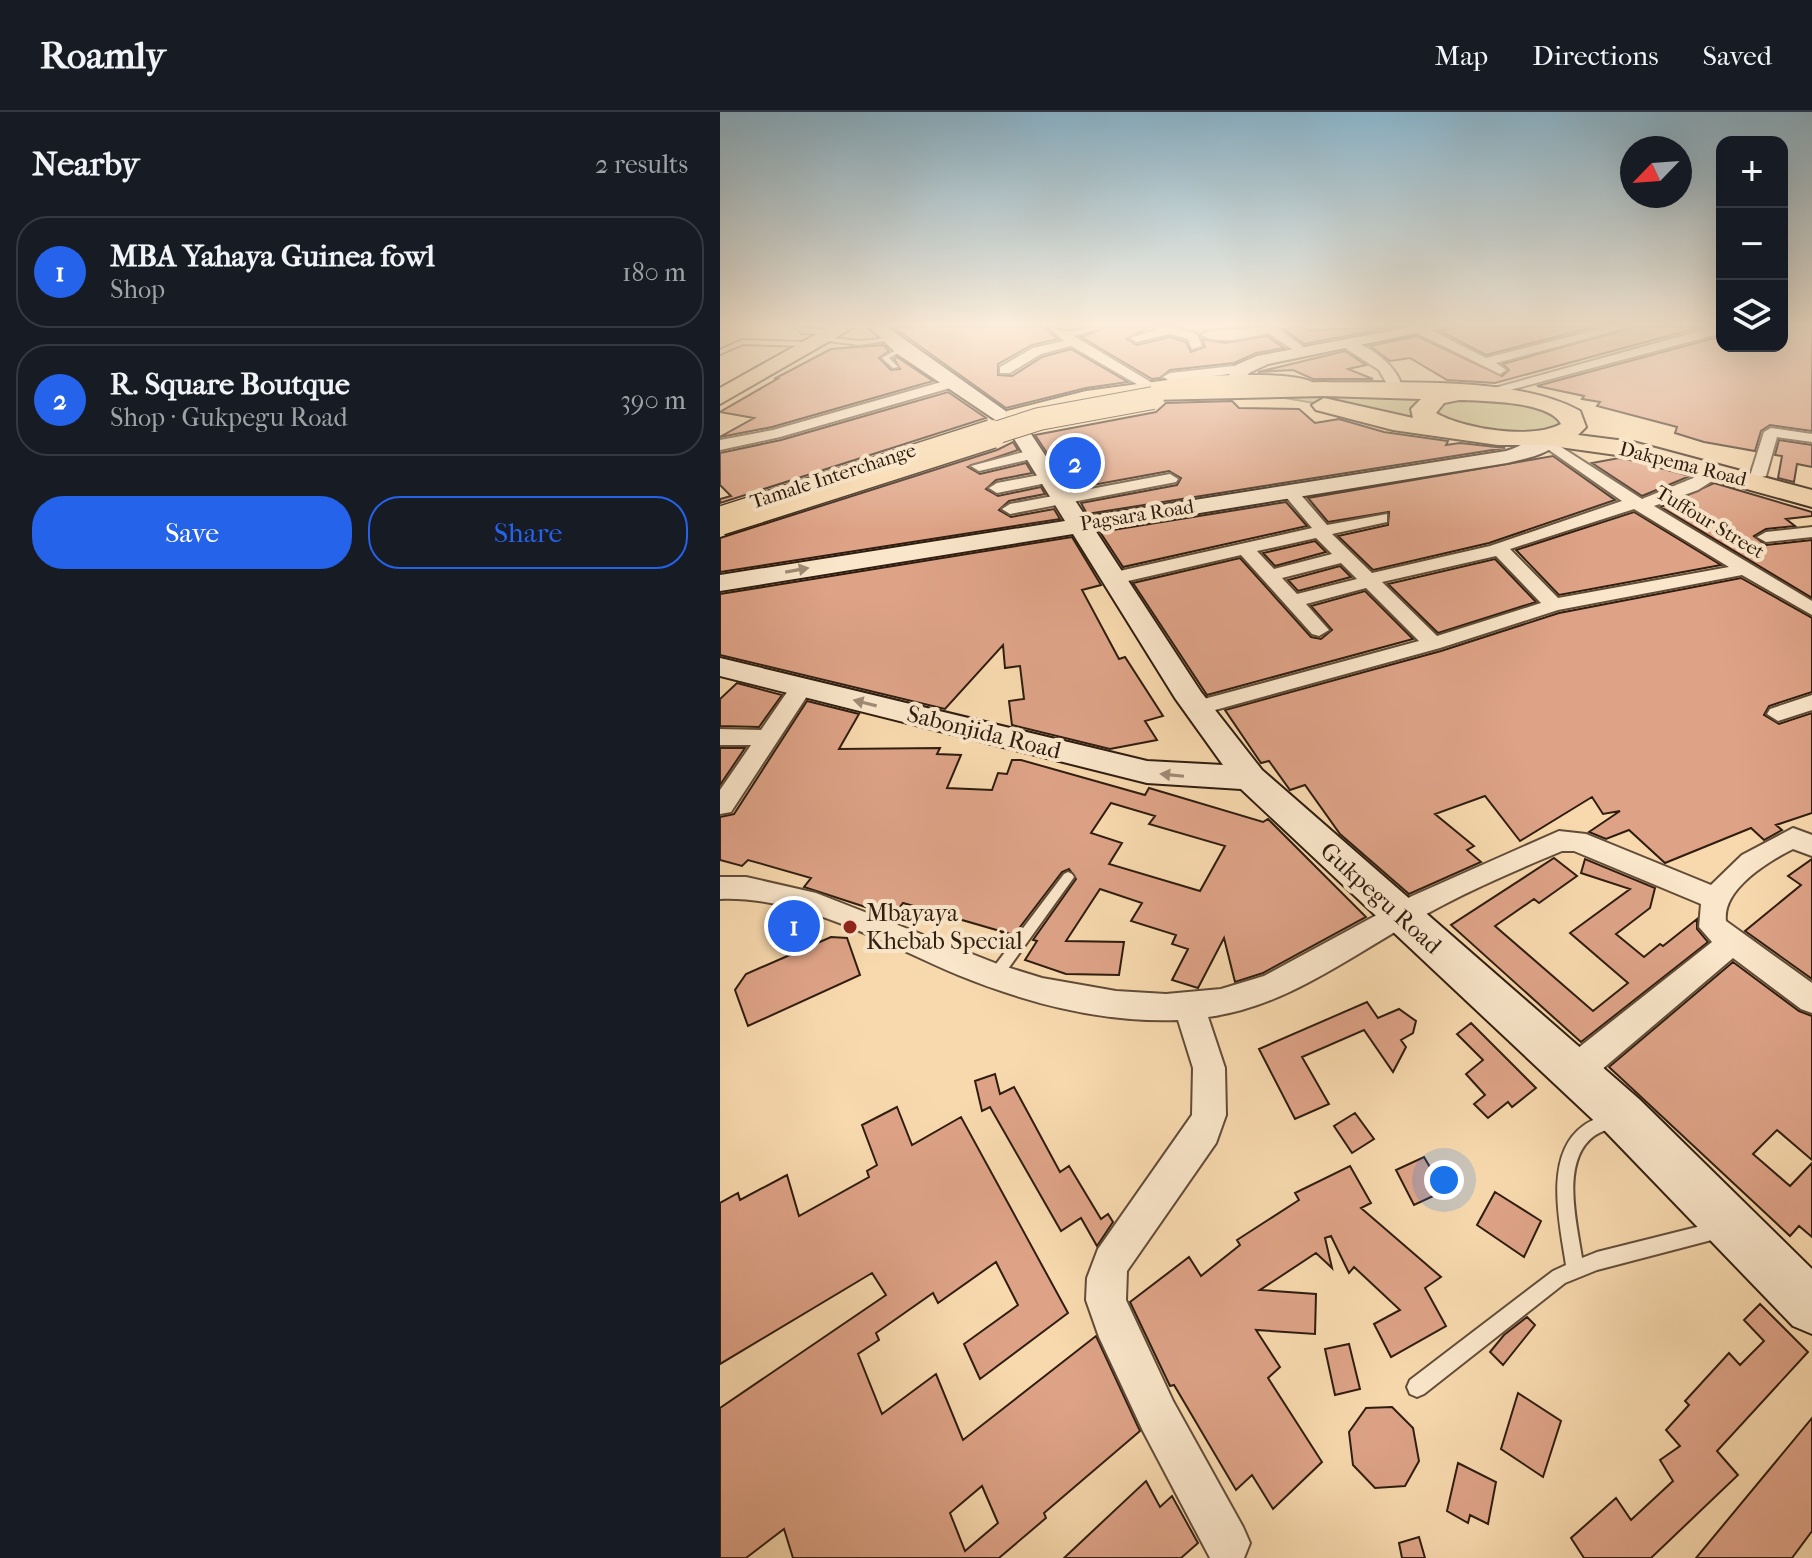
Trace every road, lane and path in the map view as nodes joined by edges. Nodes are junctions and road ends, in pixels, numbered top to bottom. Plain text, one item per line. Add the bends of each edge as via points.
1 (912, 394) edge
2 (965, 394) edge
3 (1111, 394) edge
4 (1127, 394) edge
5 (1135, 394) edge
6 (1233, 394) edge
7 (1324, 394) edge
8 (1466, 394) edge
9 (1473, 394) edge
10 (1315, 395) junction
11 (1561, 409) junction
12 (1451, 430) junction
13 (1812, 438) edge
14 (1550, 440) junction
15 (720, 445) edge
16 (1030, 450) junction
17 (979, 466) dead end
18 (1717, 471) junction
19 (1758, 476) junction
20 (1170, 479) dead end
21 (997, 488) dead end
22 (1289, 491) junction
23 (1812, 491) edge
24 (1812, 499) edge
25 (1637, 504) junction
26 (1010, 509) dead end
27 (720, 511) edge
28 (1381, 518) dead end
29 (720, 522) edge
30 (1322, 532) junction
31 (1812, 532) edge
32 (1766, 537) dead end
33 (1497, 550) junction
34 (1247, 551) junction
35 (1345, 556) junction
36 (1744, 568) junction
37 (1270, 576) junction
38 (1115, 578) junction
39 (1368, 581) junction
40 (720, 583) edge
41 (1293, 601) junction
42 (1554, 605) junction
43 (1812, 609) edge
44 (1319, 630) dead end
45 (1433, 644) junction
46 (720, 667) edge
47 (802, 687) junction
48 (1812, 702) edge
49 (1197, 708) junction
50 (1778, 714) dead end
51 (720, 737) edge
52 (768, 738) junction
53 (1250, 778) junction
54 (722, 806) dead end
55 (1812, 846) edge
56 (1068, 877) dead end
57 (720, 888) edge
58 (1715, 898) junction
59 (1400, 916) junction
60 (1732, 942) junction
61 (995, 976) junction
62 (1812, 1000) edge
63 (1189, 1006) junction
64 (1575, 1071) junction
65 (1622, 1115) junction
66 (1732, 1227) junction
67 (1575, 1270) junction
68 (1812, 1307) edge
69 (1417, 1387) dead end
70 (1227, 1543) dead end

1 - 15 street
2 - 16 street, Gukpegu Road
3 - 16 main road via 1074,399
4 - 27 highway, Tamale Interchange via 1019,418
5 - 29 highway, Tamale Interchange, bridge via 1039,419
6 - 10 highway, Tamale Interchange
7 - 10 highway
8 - 12 highway via 1436,398 1423,409 1431,422
9 - 11 highway, Dakpema Road
10 - 12 highway via 1393,423
10 - 16 main road via 1179,401 1079,414
11 - 14 highway via 1571,416 1574,427
11 - 19 highway, Dakpema Road
12 - 14 highway, Dakpema Road
13 - 19 street via 1771,432
14 - 18 highway, Dakpema Road via 1633,450
14 - 22 street, Pagsara Road via 1507,457
14 - 25 street, Tuffour Street
16 - 17 street
16 - 20 street
16 - 21 street
16 - 22 street, Pagsara Road
16 - 26 street
16 - 27 main road
16 - 29 main road
16 - 38 street, Gukpegu Road
40 -> 16 street, Pagsara Road
18 - 24 highway, Dakpema Road
18 - 25 street via 1692,487
19 - 23 highway, Dakpema Road
22 - 30 street
25 - 33 street via 1506,542
25 - 36 street, Tuffour Street
28 - 30 street
30 - 34 street
30 - 35 street
31 - 32 street
33 - 39 street
33 - 42 street
34 - 37 street
34 - 38 street
35 - 37 street
35 - 39 street
36 - 42 street
36 - 43 street, Tuffour Street
37 - 41 street
38 - 49 street, Gukpegu Road
39 - 41 street
39 - 45 street
41 - 44 street
42 - 45 street
45 - 49 street
46 - 47 street, Sabonjida Road
47 - 52 street
53 -> 47 street, Sabonjida Road via 1147,772
48 - 50 street
49 - 53 street, Gukpegu Road
51 - 52 street
52 - 54 street
53 - 59 street, Gukpegu Road
55 - 58 street via 1800,839 1787,840 1744,869
56 - 61 lane
57 - 61 street via 758,887 812,904
58 - 59 street via 1569,840 1484,873
58 - 60 street via 1709,918
59 - 63 street via 1281,984 1234,1000
59 - 64 street, Gukpegu Road
60 - 62 street
60 - 64 street
61 - 63 street via 1084,1000
63 - 70 street via 1212,1078 1211,1115 1111,1262 1106,1300 1158,1416
64 - 65 street, Gukpegu Road
65 - 66 street, Gukpegu Road
65 - 67 lane via 1585,1133 1564,1176
66 - 67 lane
66 - 68 street, Gukpegu Road
67 - 69 lane

